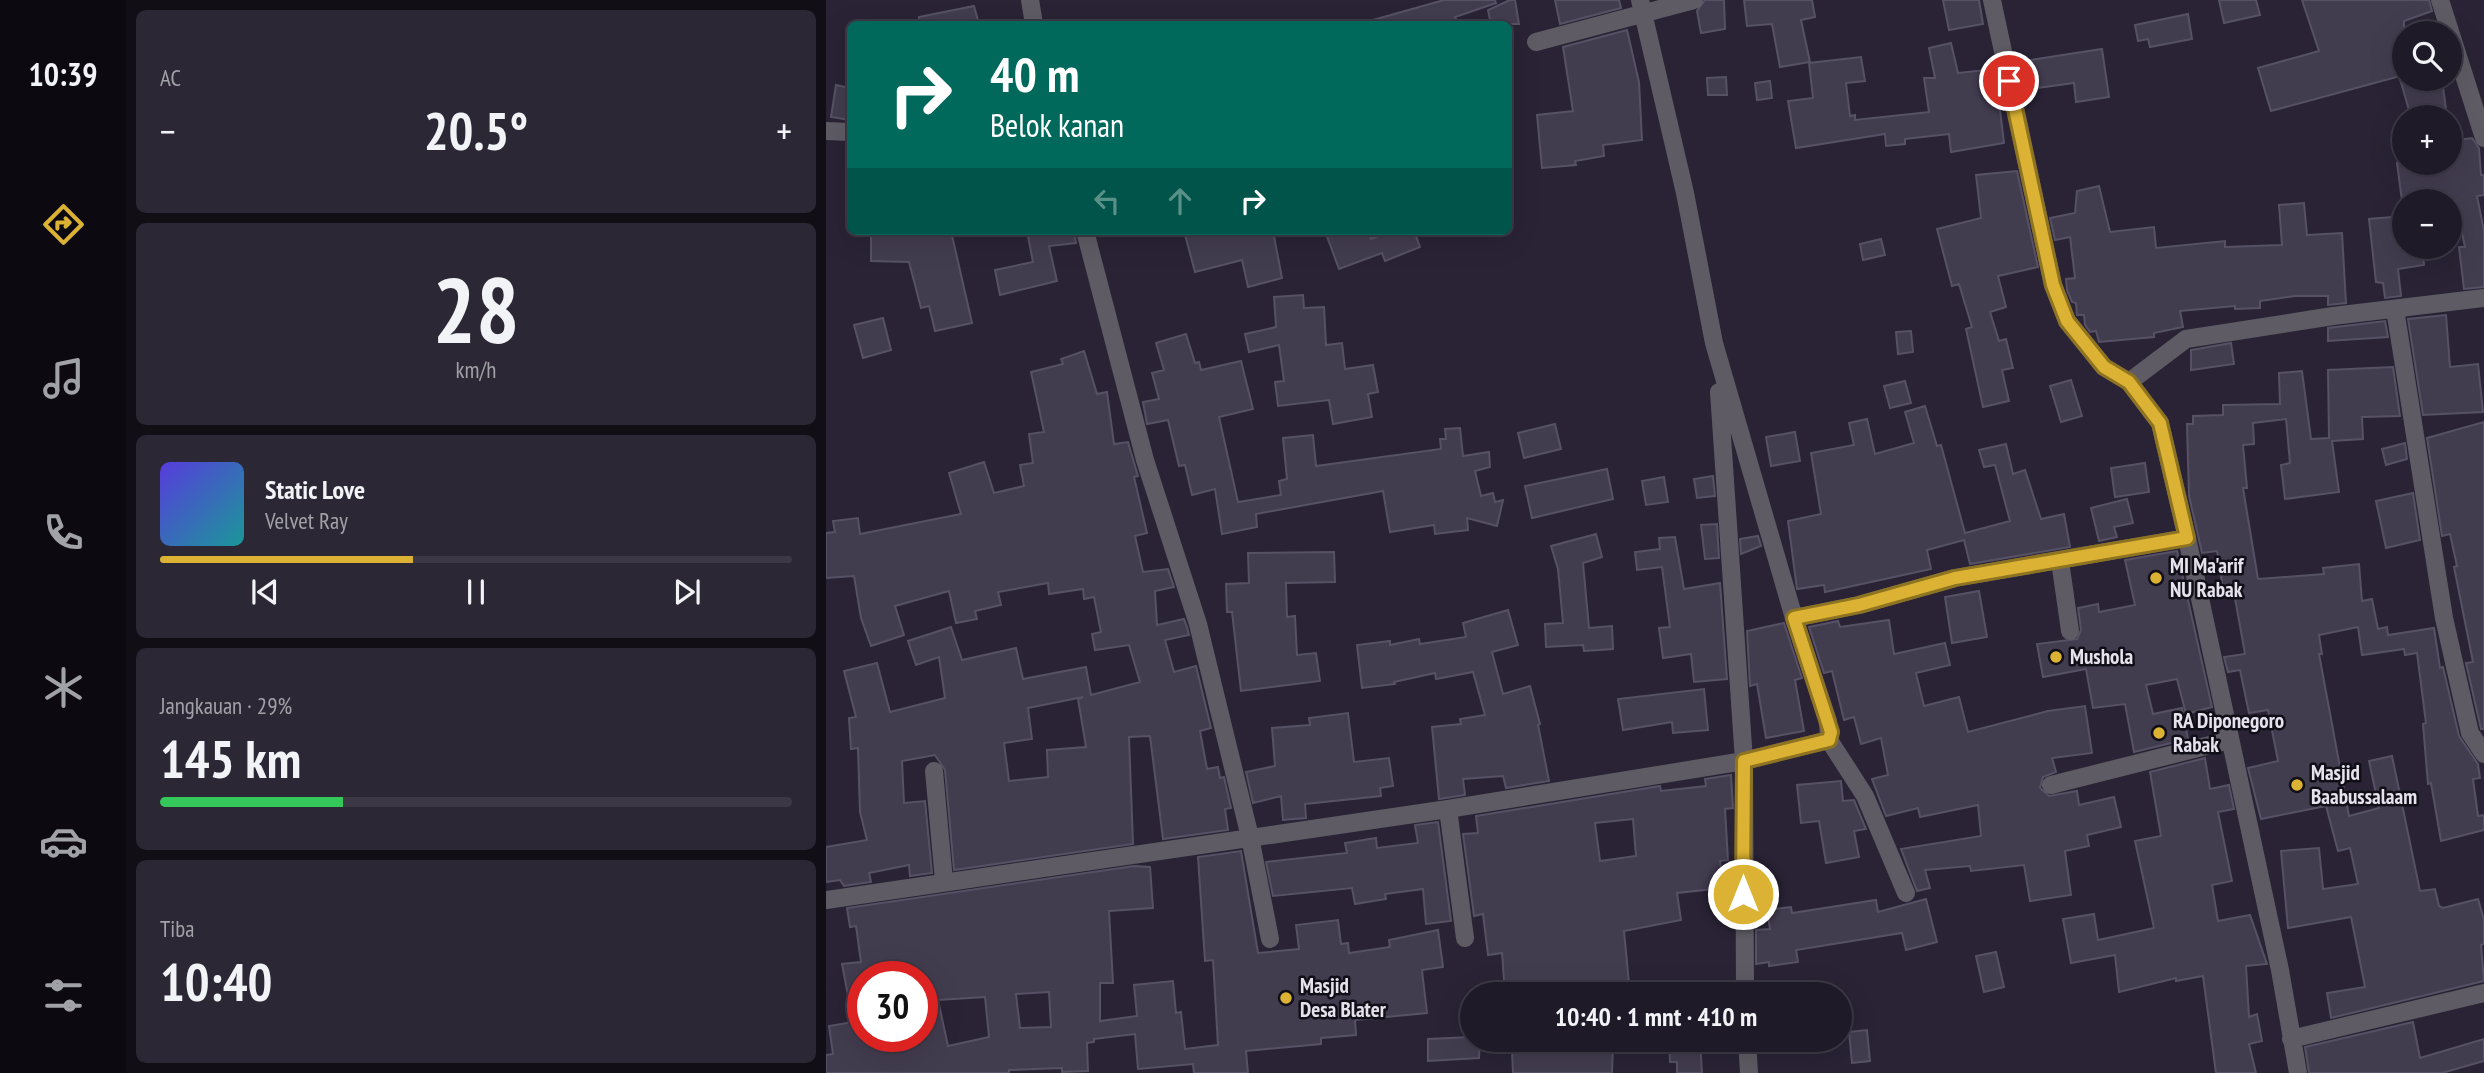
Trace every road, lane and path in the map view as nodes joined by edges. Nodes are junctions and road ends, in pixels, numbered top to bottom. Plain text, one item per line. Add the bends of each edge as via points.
1 (1030, 0) edge
2 (1694, 0) edge
3 (1992, 0) edge
4 (2440, 0) edge
5 (1642, 8) edge
6 (1034, 21) edge
7 (1536, 42) dead end
8 (826, 131) edge
9 (847, 132) edge
10 (2484, 138) edge
11 (1086, 235) edge
12 (2484, 298) edge
13 (2395, 309) junction
14 (1714, 343) junction
15 (2129, 382) junction
16 (2187, 538) junction
17 (2060, 561) junction
18 (1794, 618) junction
19 (2070, 631) dead end
20 (1829, 740) junction
21 (2230, 740) junction
22 (2484, 754) edge
23 (1744, 761) junction
24 (934, 771) dead end
25 (2051, 785) dead end
26 (1448, 809) junction
27 (1250, 837) junction
28 (944, 881) junction
29 (1906, 893) dead end
30 (826, 900) edge
31 (1465, 938) dead end
32 (1270, 939) dead end
33 (1745, 982) edge
34 (2484, 993) edge
35 (2291, 1039) junction
36 (1748, 1052) edge
37 (1749, 1073) edge
38 (2298, 1073) edge

1 - 6 street
2 - 5 street
3 - 15 street via 2053,285 2067,321 2104,367
4 - 10 street
5 - 7 street
5 - 14 street
8 - 9 street
11 - 27 street via 1145,460 1198,624
12 - 13 street
13 - 15 street via 2186,340
13 - 22 street via 2444,618 2470,733
14 - 18 street
14 - 23 street
15 - 16 street via 2160,423
16 - 17 street
16 - 21 street
17 - 18 street via 1955,578
17 - 19 street
18 - 20 street via 1828,721
20 - 23 street
20 - 29 street via 1865,796
21 - 25 street
21 - 35 street
23 - 26 street
23 - 33 street
24 - 28 street
26 - 27 street
26 - 31 street
27 - 28 street
27 - 32 street
28 - 30 street
34 - 35 street
35 - 38 street
36 - 37 street

